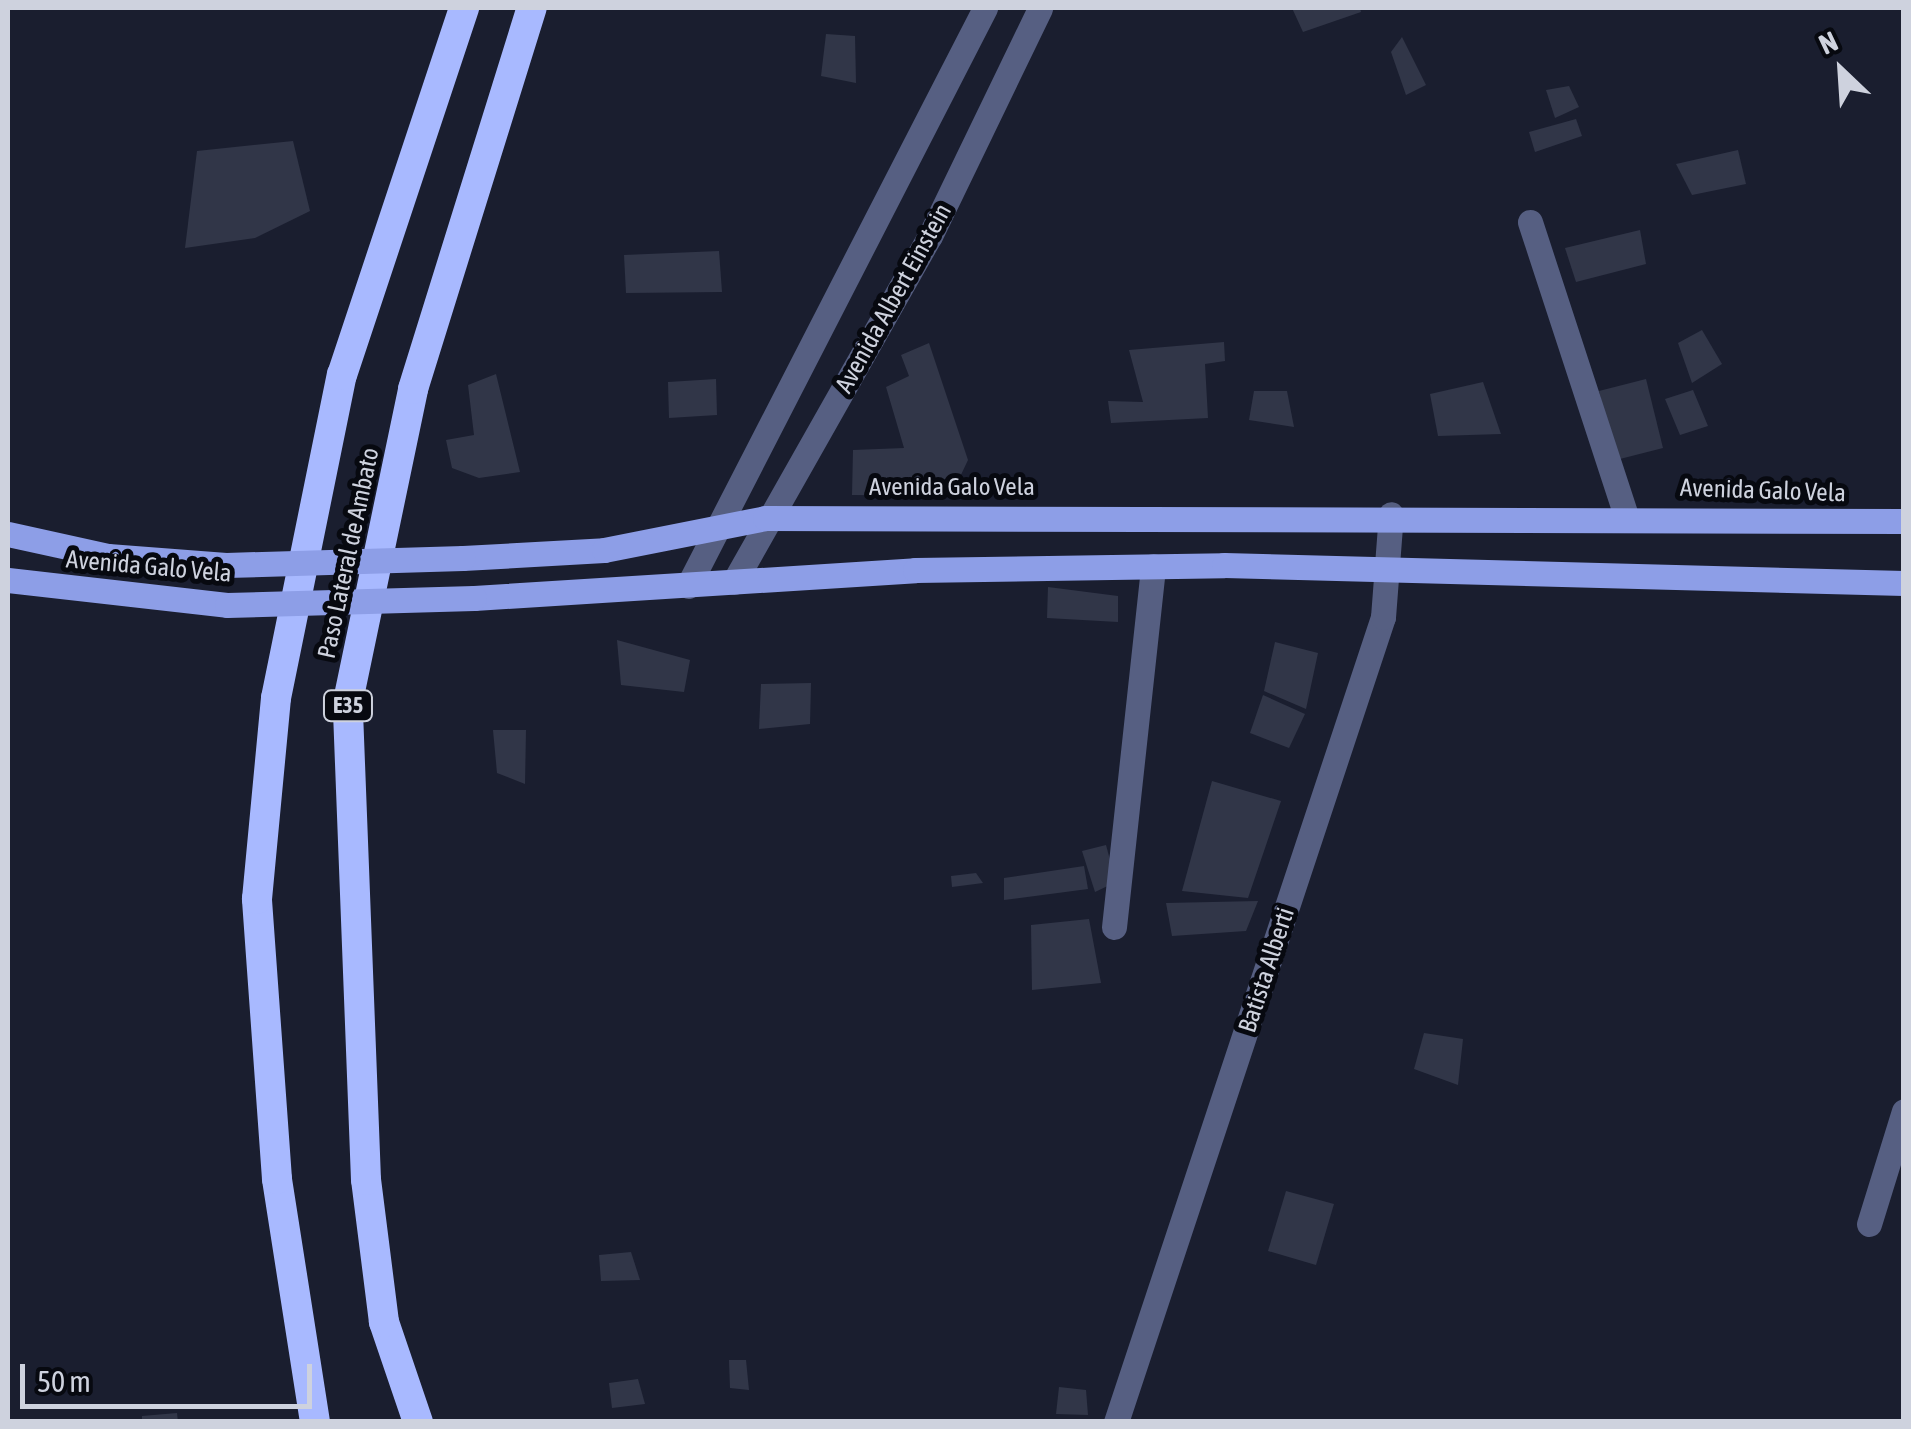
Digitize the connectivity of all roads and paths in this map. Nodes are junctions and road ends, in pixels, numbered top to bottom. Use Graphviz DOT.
graph roads {
  1 [pos="464,8"];
  2 [pos="532,8"];
  3 [pos="985,8"];
  4 [pos="1040,8"];
  5 [pos="1530,222"];
  6 [pos="1391,514"];
  7 [pos="1626,515"];
  8 [pos="764,518"];
  9 [pos="718,520"];
  10 [pos="1904,520"];
  11 [pos="8,534"];
  12 [pos="1153,566"];
  13 [pos="1392,568"];
  14 [pos="8,580"];
  15 [pos="734,582"];
  16 [pos="1904,583"];
  17 [pos="688,586"];
  18 [pos="1114,927"];
  19 [pos="1904,1112"];
  20 [pos="1869,1224"];
  21 [pos="315,1422"];
  22 [pos="418,1422"];
  23 [pos="1116,1422"];
  1 -- 21 [label="highway, Paso Lateral de Ambato"];
  2 -- 22 [label="highway, Paso Lateral de Ambato / E35"];
  3 -- 9 [label="street, Avenida Albert Einstein"];
  4 -- 8 [label="street, Avenida Albert Einstein"];
  5 -- 7 [label="street"];
  6 -- 7 [label="main road, Avenida Galo Vela"];
  6 -- 8 [label="main road, Avenida Galo Vela"];
  6 -- 13 [label="street, Batista Alberti"];
  7 -- 10 [label="main road, Avenida Galo Vela"];
  8 -- 9 [label="main road, Avenida Galo Vela"];
  8 -- 15 [label="street, Avenida Albert Einstein"];
  9 -- 11 [label="main road, Avenida Galo Vela, bridge"];
  9 -- 17 [label="street, Avenida Albert Einstein"];
  12 -- 13 [label="main road, Avenida Galo Vela"];
  12 -- 15 [label="main road, Avenida Galo Vela"];
  12 -- 18 [label="street"];
  13 -- 16 [label="main road, Avenida Galo Vela"];
  13 -- 23 [label="street, Batista Alberti"];
  14 -- 17 [label="main road, Avenida Galo Vela, bridge"];
  15 -- 17 [label="main road, Avenida Galo Vela"];
  19 -- 20 [label="street"];
}
